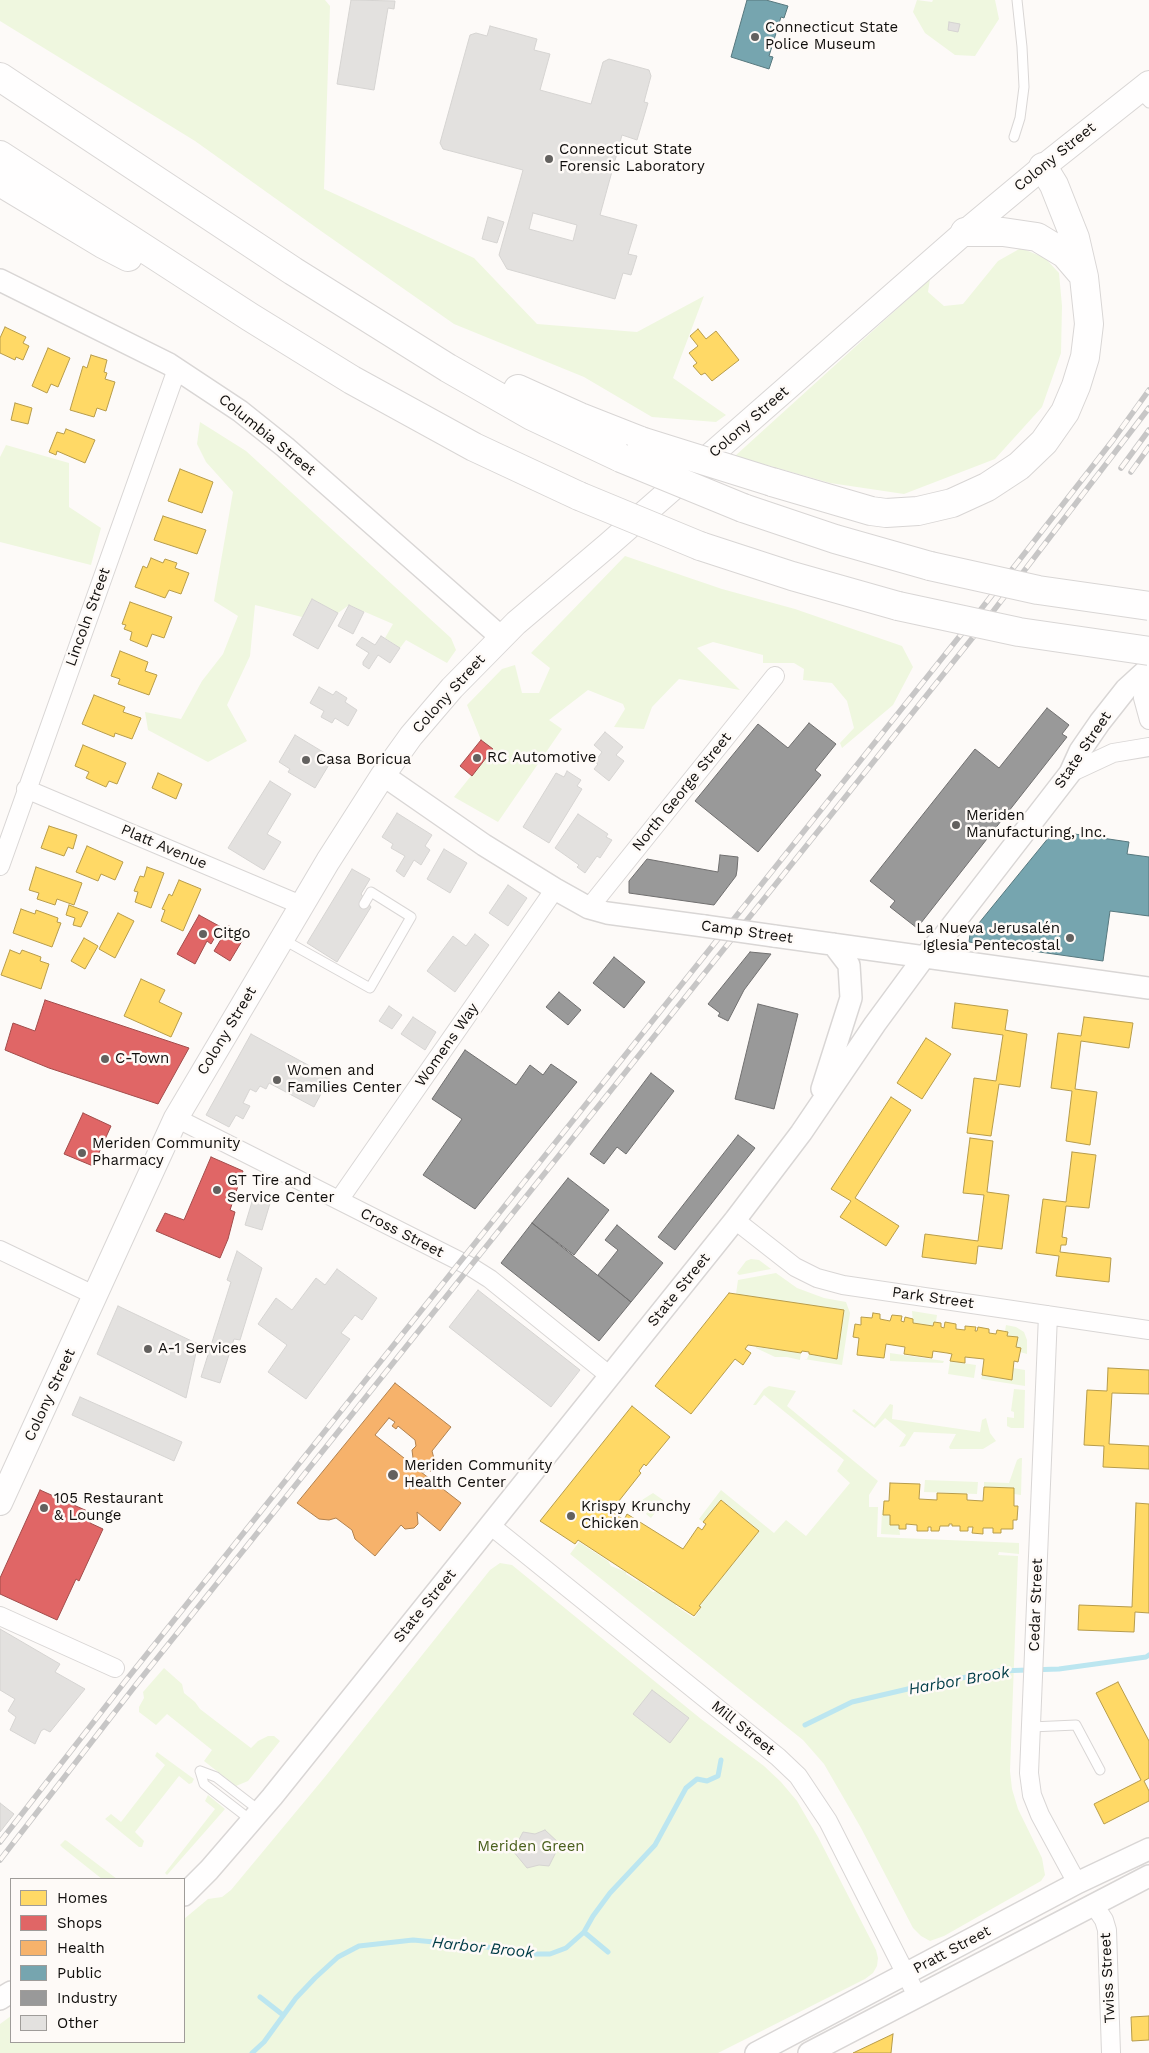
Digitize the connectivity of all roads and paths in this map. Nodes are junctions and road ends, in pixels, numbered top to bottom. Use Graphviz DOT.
graph roads {
  1 [pos="1017,0"];
  2 [pos="0,77"];
  3 [pos="1145,93"];
  4 [pos="1014,137"];
  5 [pos="0,154"];
  6 [pos="1043,167"];
  7 [pos="0,182"];
  8 [pos="965,232"];
  9 [pos="170,265"];
  10 [pos="1084,277"];
  11 [pos="0,280"];
  12 [pos="176,369"];
  13 [pos="631,450"];
  14 [pos="1149,606"];
  15 [pos="501,637"];
  16 [pos="1147,664"];
  17 [pos="775,676"];
  18 [pos="1149,720"];
  19 [pos="1149,747"];
  20 [pos="1070,773"];
  21 [pos="383,775"];
  22 [pos="26,789"];
  23 [pos="0,866"];
  24 [pos="555,890"];
  25 [pos="364,904"];
  26 [pos="301,905"];
  27 [pos="589,908"];
  28 [pos="282,938"];
  29 [pos="833,944"];
  30 [pos="925,956"];
  31 [pos="1149,988"];
  32 [pos="814,1114"];
  33 [pos="176,1118"];
  34 [pos="339,1200"];
  35 [pos="735,1220"];
  36 [pos="0,1250"];
  37 [pos="96,1296"];
  38 [pos="1048,1315"];
  39 [pos="1149,1330"];
  40 [pos="610,1376"];
  41 [pos="0,1504"];
  42 [pos="490,1525"];
  43 [pos="0,1616"];
  44 [pos="115,1668"];
  45 [pos="1031,1727"];
  46 [pos="1100,1770"];
  47 [pos="256,1816"];
  48 [pos="1149,1848"];
  49 [pos="1149,1876"];
  50 [pos="1077,1883"];
  51 [pos="185,1894"];
  52 [pos="1094,1906"];
  53 [pos="906,1974"];
  54 [pos="918,1996"];
  55 [pos="756,2053"];
  56 [pos="809,2053"];
  57 [pos="1111,2053"];
  1 -- 4 [label="lane"];
  2 -- 13 [label="highway"];
  3 -- 6 [label="main road, Colony Street"];
  5 -- 9 [label="highway"];
  6 -- 8 [label="main road, Colony Street"];
  6 -- 10 [label="highway"];
  7 -- 9 [label="highway"];
  8 -- 10 [label="highway"];
  8 -- 15 [label="main road, Colony Street"];
  9 -- 16 [label="highway, bridge"];
  10 -- 13 [label="highway, bridge"];
  11 -- 12 [label="street, Columbia Street"];
  12 -- 15 [label="street, Columbia Street"];
  12 -- 22 [label="street, Lincoln Street"];
  13 -- 14 [label="highway, bridge"];
  15 -- 21 [label="main road, Colony Street"];
  16 -- 18 [label="street"];
  16 -- 20 [label="street, State Street"];
  17 -- 27 [label="street, North George Street"];
  19 -- 20 [label="street"];
  20 -- 30 [label="street, State Street"];
  21 -- 24 [label="street, Camp Street"];
  21 -- 26 [label="main road, Colony Street"];
  22 -- 23 [label="street, Lincoln Street"];
  22 -- 26 [label="street, Platt Avenue"];
  24 -- 27 [label="street, Camp Street"];
  24 -- 34 [label="street, Womens Way"];
  25 -- 28 [label="lane"];
  26 -- 28 [label="main road, Colony Street"];
  27 -- 29 [label="street, Camp Street, bridge"];
  28 -- 33 [label="main road, Colony Street"];
  29 -- 30 [label="street, Camp Street"];
  29 -- 32 [label="street"];
  30 -- 31 [label="street, Camp Street"];
  30 -- 32 [label="street, State Street"];
  32 -- 35 [label="street, State Street"];
  33 -- 34 [label="street, Cross Street"];
  33 -- 37 [label="main road, Colony Street"];
  34 -- 40 [label="street, Cross Street"];
  35 -- 38 [label="street, Park Street"];
  35 -- 40 [label="street, State Street"];
  36 -- 37 [label="street"];
  37 -- 41 [label="main road, Colony Street"];
  38 -- 39 [label="street, Park Street"];
  38 -- 45 [label="street, Cedar Street"];
  40 -- 42 [label="street, State Street"];
  42 -- 47 [label="street, State Street"];
  42 -- 53 [label="street, Mill Street"];
  43 -- 44 [label="street"];
  45 -- 46 [label="lane"];
  45 -- 50 [label="street, Cedar Street"];
  47 -- 47 [label="lane"];
  47 -- 51 [label="street, State Street"];
  48 -- 50 [label="street, Pratt Street"];
  49 -- 52 [label="street, Pratt Street"];
  50 -- 52 [label="street"];
  50 -- 53 [label="street, Pratt Street"];
  52 -- 54 [label="street, Pratt Street"];
  52 -- 57 [label="street, Twiss Street"];
  53 -- 54 [label="street, Mill Street"];
  53 -- 55 [label="street, Pratt Street"];
  54 -- 56 [label="street, Pratt Street"];
}
